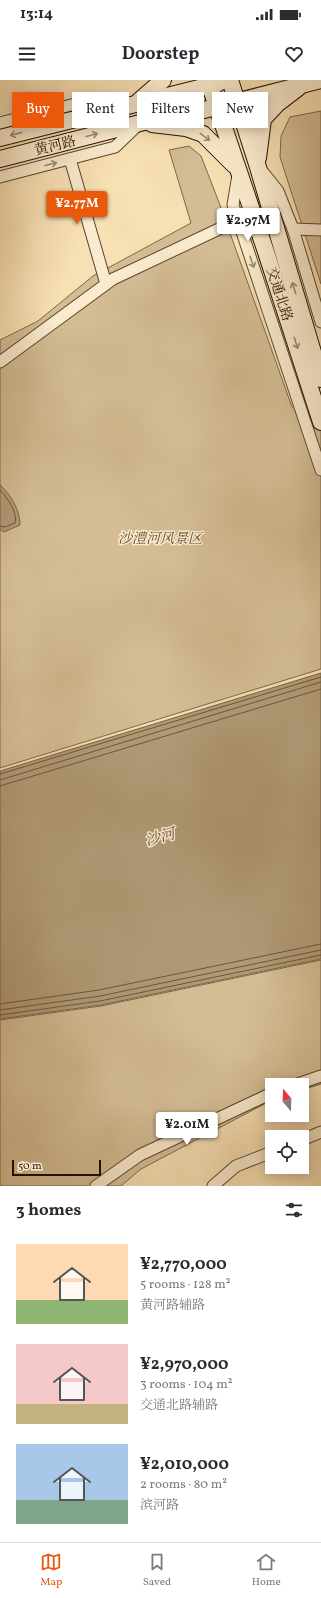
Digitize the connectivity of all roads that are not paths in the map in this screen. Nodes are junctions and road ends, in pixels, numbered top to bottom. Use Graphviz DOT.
graph roads {
  1 [pos="163,80"];
  2 [pos="230,80"];
  3 [pos="315,82"];
  4 [pos="209,83"];
  5 [pos="233,92"];
  6 [pos="212,93"];
  7 [pos="268,93"];
  8 [pos="136,104"];
  9 [pos="0,123"];
  10 [pos="137,124"];
  11 [pos="137,126"];
  12 [pos="186,128"];
  13 [pos="224,128"];
  14 [pos="245,128"];
  15 [pos="0,138"];
  16 [pos="0,159"];
  17 [pos="70,159"];
  18 [pos="257,164"];
  19 [pos="239,170"];
  20 [pos="0,177"];
  21 [pos="238,220"];
  22 [pos="293,229"];
  23 [pos="321,230"];
  24 [pos="106,284"];
  25 [pos="321,322"];
  26 [pos="0,362"];
  27 [pos="321,379"];
  28 [pos="305,396"];
  29 [pos="321,422"];
  30 [pos="321,470"];
  31 [pos="321,1076"];
  32 [pos="309,1080"];
  33 [pos="265,1096"];
  34 [pos="321,1132"];
  35 [pos="309,1137"];
  36 [pos="265,1155"];
  37 [pos="96,1186"];
  38 [pos="213,1186"];
  1 -- 8 [label="main road"];
  2 -- 4 [label="main road, 黄河路"];
  2 -- 5 [label="main road, 交通北路"];
  3 -- 7 [label="main road, 黄河路"];
  3 -- 18 [label="main road"];
  4 -- 6 [label="main road, 交通北路"];
  4 -- 8 [label="main road, 黄河路"];
  8 -- 9 [label="street"];
  8 -- 15 [label="main road, 黄河路, one-way"];
  16 -- 10 [label="main road, 黄河路, one-way"];
  11 -- 17 [label="street"];
  12 -- 19 [label="main road, one-way"];
  13 -- 19 [label="main road, 交通北路"];
  14 -- 18 [label="main road, 交通北路"];
  20 -- 17 [label="street, one-way"];
  17 -- 24 [label="street"];
  18 -- 22 [label="street"];
  27 -- 18 [label="main road, 交通北路, one-way"];
  19 -- 21 [label="street"];
  19 -- 28 [label="main road, 交通北路, one-way"];
  21 -- 24 [label="street"];
  21 -- 28 [label="street, one-way"];
  22 -- 23 [label="street"];
  22 -- 25 [label="street"];
  24 -- 26 [label="street"];
  28 -- 29 [label="main road, 交通北路"];
  28 -- 30 [label="street"];
  31 -- 32 [label="street"];
  33 -- 37 [label="street"];
  34 -- 35 [label="street"];
  36 -- 38 [label="street"];
}
